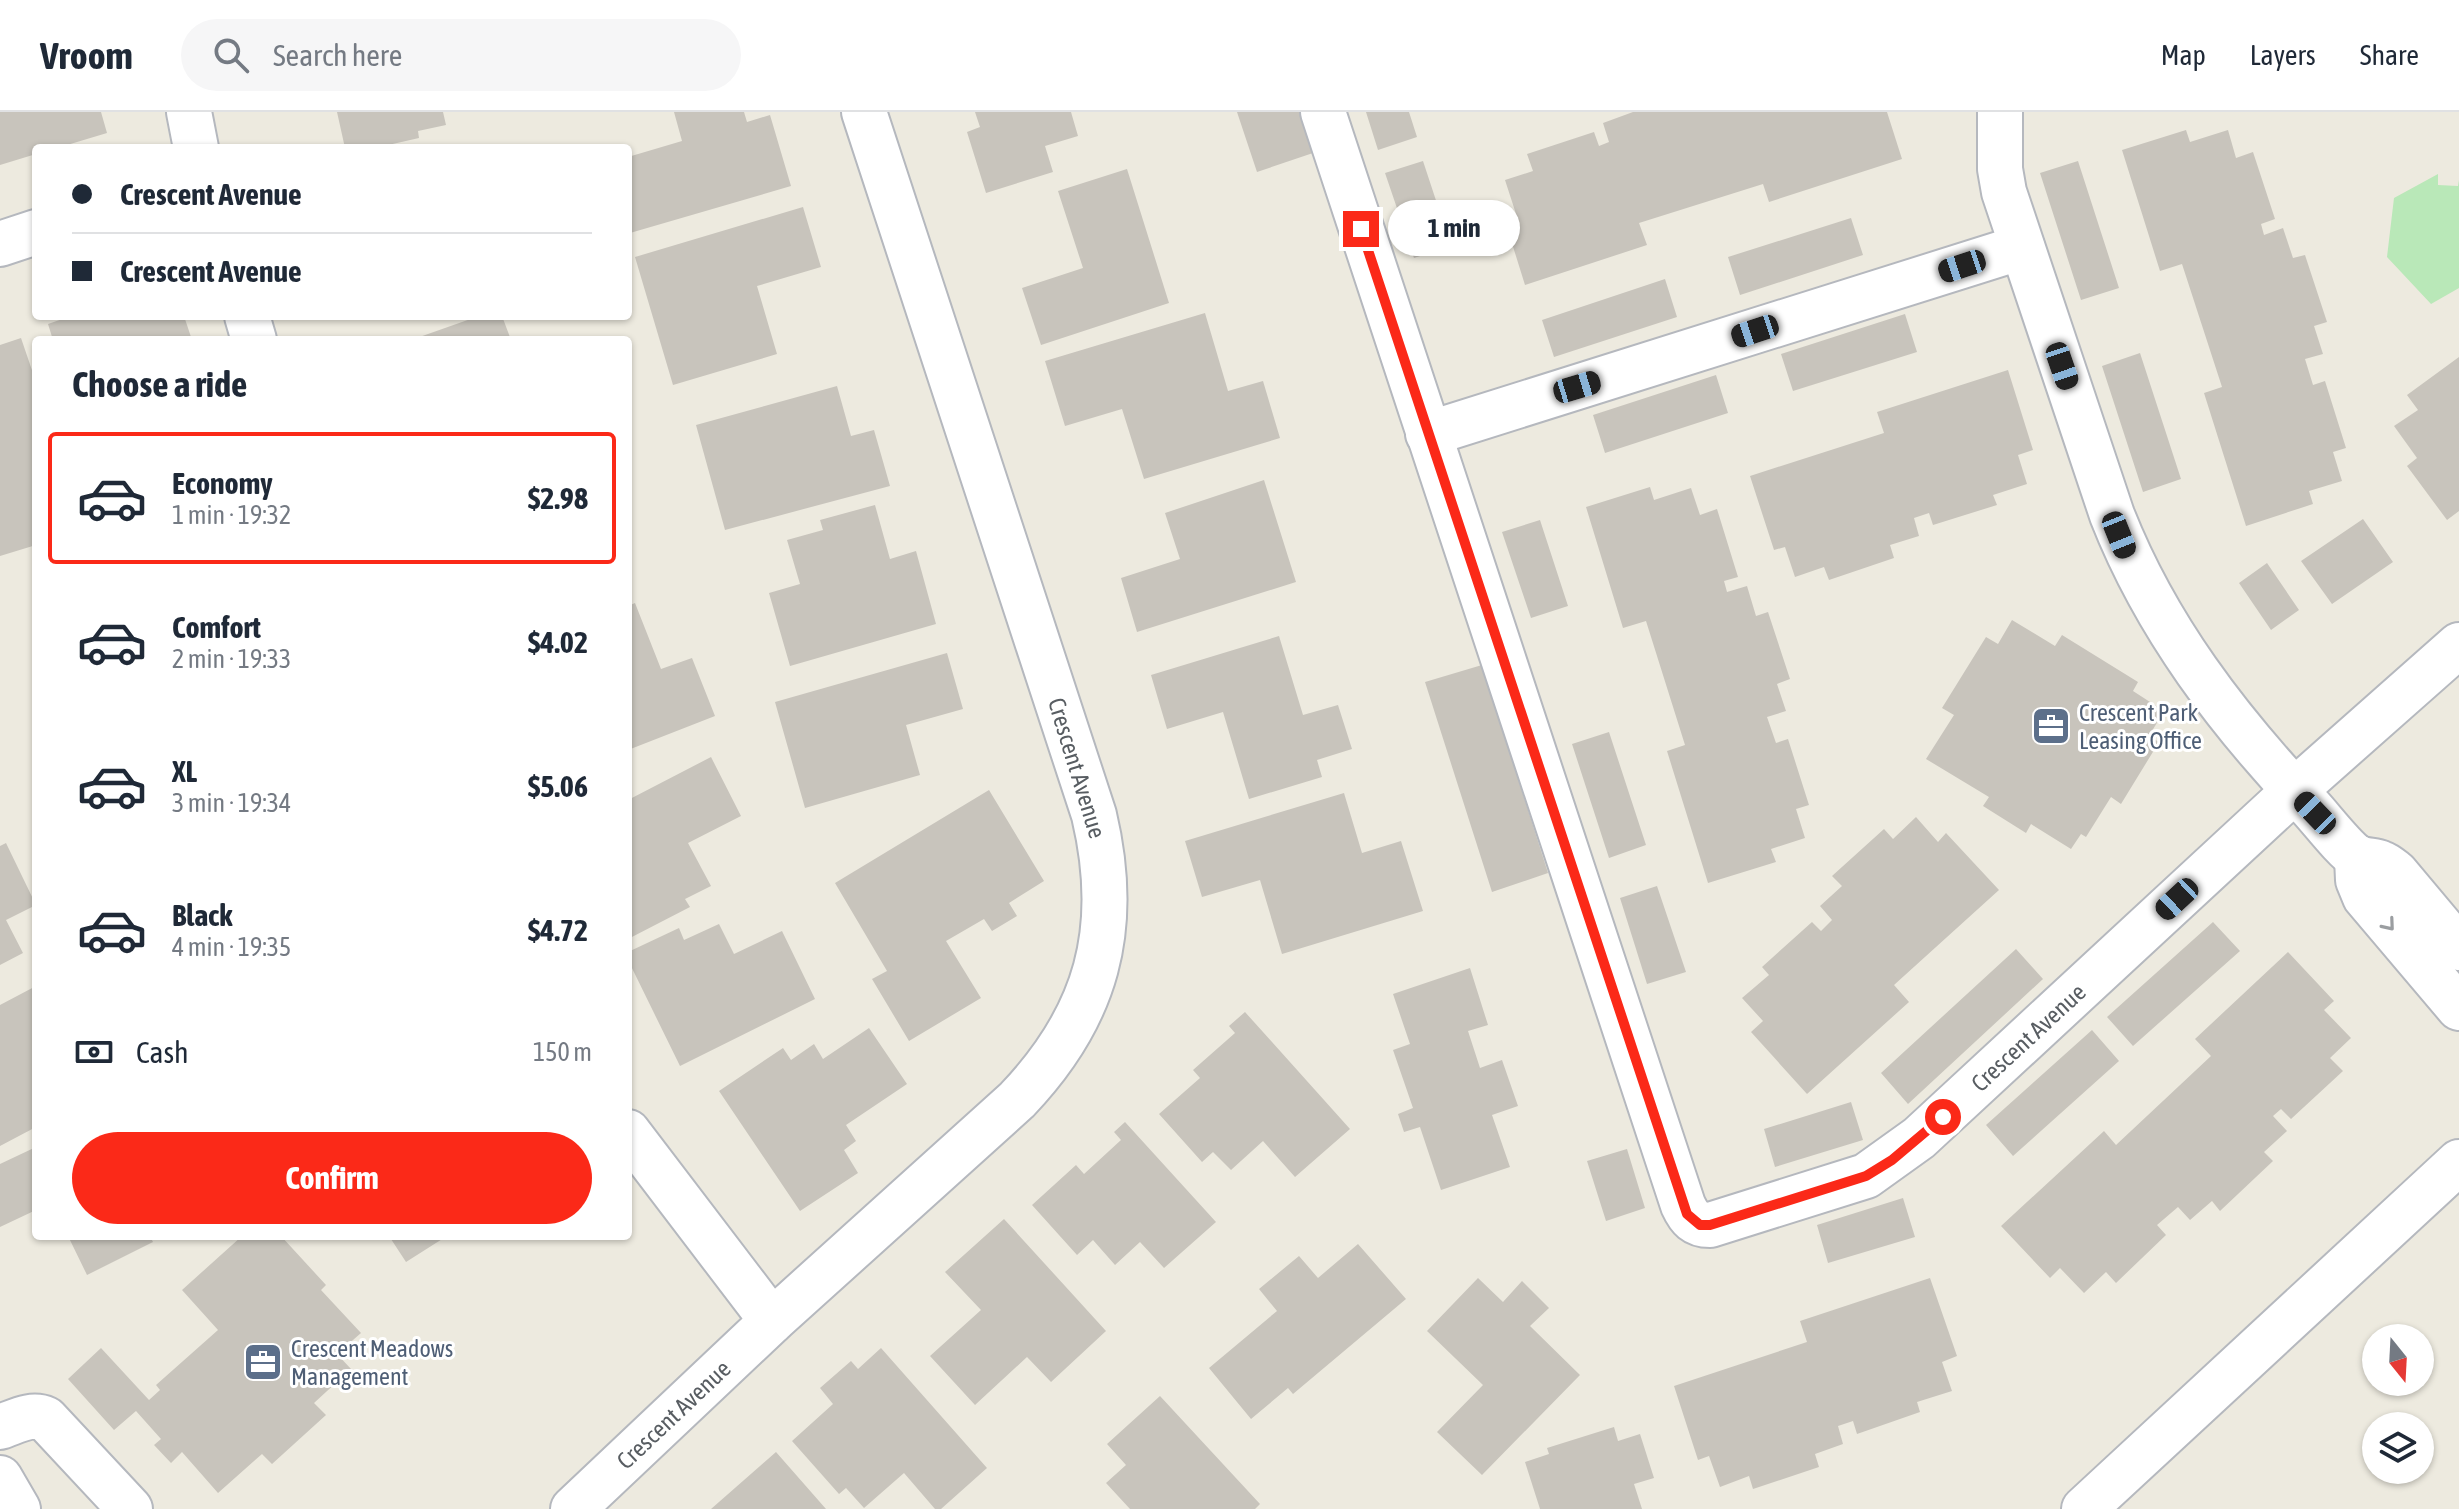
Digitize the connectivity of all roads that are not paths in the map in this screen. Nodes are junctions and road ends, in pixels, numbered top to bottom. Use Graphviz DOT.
graph roads {
  1 [pos="189,112"];
  2 [pos="864,112"];
  3 [pos="1323,112"];
  4 [pos="2000,112"];
  5 [pos="195,144"];
  6 [pos="32,233"];
  7 [pos="0,244"];
  8 [pos="2022,247"];
  9 [pos="1428,434"];
  10 [pos="2459,645"];
  11 [pos="2294,791"];
  12 [pos="2357,857"];
  13 [pos="2459,948"];
  14 [pos="2459,1008"];
  15 [pos="632,1137"];
  16 [pos="2459,1162"];
  17 [pos="772,1321"];
  18 [pos="0,1427"];
  19 [pos="0,1478"];
  20 [pos="18,1509"];
  21 [pos="130,1509"];
  22 [pos="573,1509"];
  23 [pos="2084,1509"];
  1 -- 5 [label="street"];
  2 -- 17 [label="street, Crescent Avenue"];
  3 -- 9 [label="street, Crescent Avenue"];
  4 -- 8 [label="street"];
  6 -- 7 [label="street"];
  8 -- 9 [label="street"];
  8 -- 11 [label="street"];
  9 -- 11 [label="street, Crescent Avenue"];
  10 -- 11 [label="street, Crescent Avenue"];
  11 -- 12 [label="street"];
  12 -- 13 [label="street"];
  12 -- 14 [label="street, one-way"];
  15 -- 17 [label="street"];
  16 -- 23 [label="street"];
  17 -- 22 [label="street, Crescent Avenue"];
  18 -- 21 [label="street"];
  19 -- 20 [label="street"];
}
